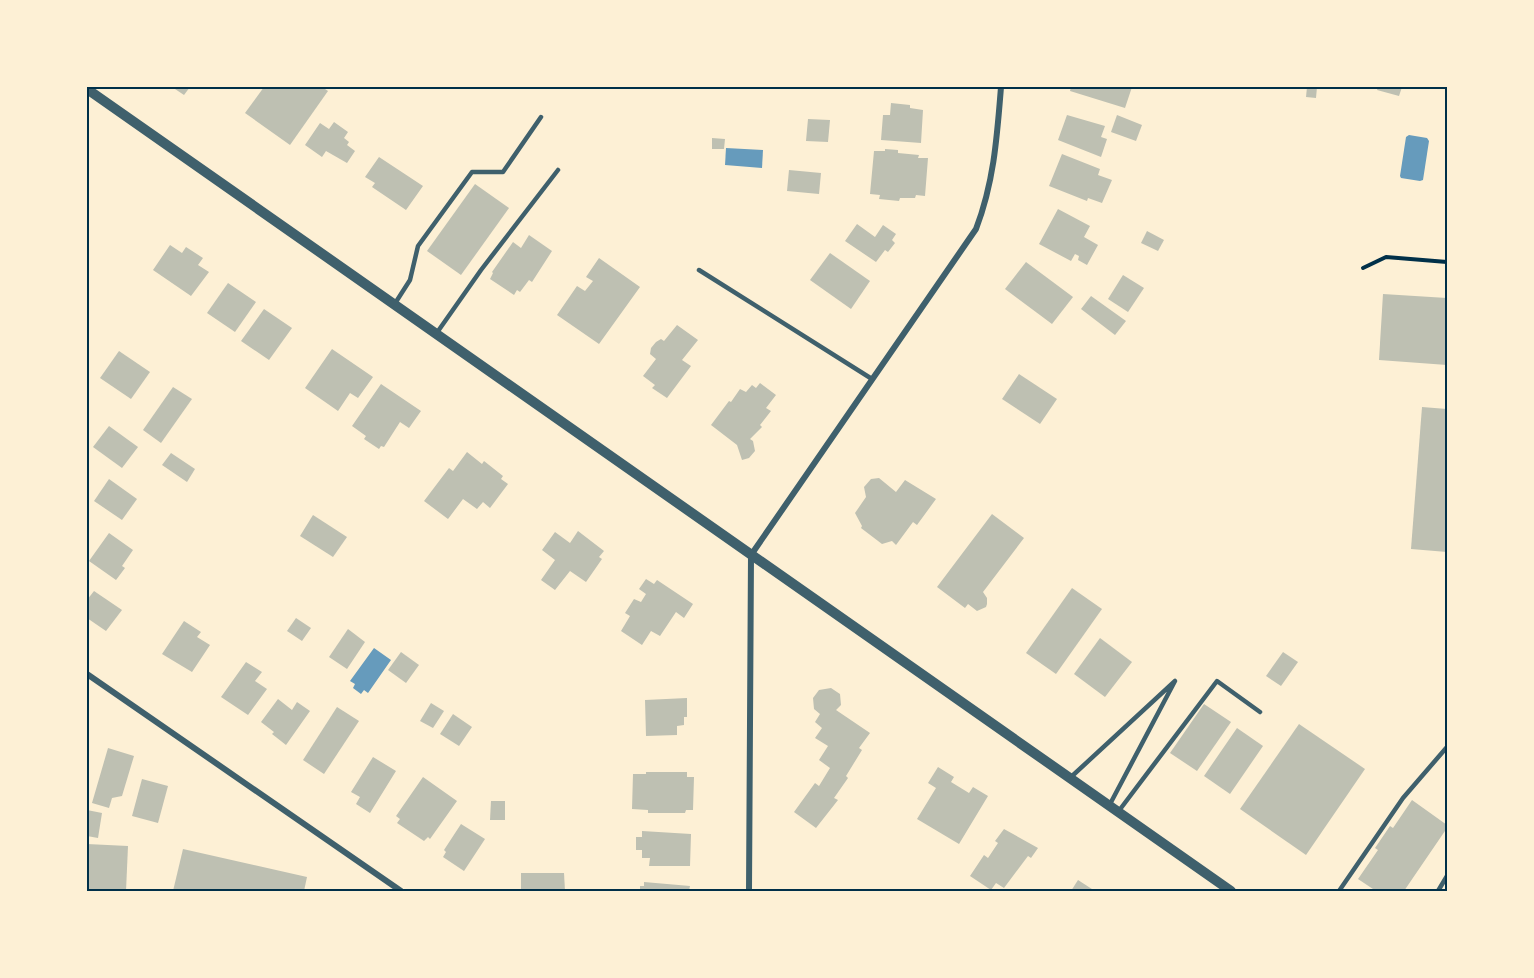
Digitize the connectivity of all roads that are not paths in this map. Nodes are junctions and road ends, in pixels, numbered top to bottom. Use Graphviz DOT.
graph roads {
  1 [pos="1001,87"];
  2 [pos="87,89"];
  3 [pos="541,117"];
  4 [pos="558,171"];
  5 [pos="699,270"];
  6 [pos="394,305"];
  7 [pos="436,334"];
  8 [pos="872,379"];
  9 [pos="751,555"];
  10 [pos="87,674"];
  11 [pos="1260,712"];
  12 [pos="1447,747"];
  13 [pos="1069,778"];
  14 [pos="1114,809"];
  15 [pos="1447,876"];
  16 [pos="401,891"];
  17 [pos="749,891"];
  18 [pos="1231,891"];
  19 [pos="1339,891"];
  20 [pos="1438,891"];
  1 -- 8 [label="street"];
  2 -- 6 [label="street"];
  3 -- 6 [label="lane"];
  4 -- 7 [label="lane"];
  5 -- 8 [label="lane"];
  6 -- 7 [label="street"];
  7 -- 9 [label="street"];
  8 -- 9 [label="street"];
  9 -- 13 [label="street"];
  9 -- 17 [label="street"];
  10 -- 16 [label="street"];
  11 -- 14 [label="lane"];
  12 -- 19 [label="lane"];
  13 -- 14 [label="street"];
  13 -- 14 [label="lane"];
  14 -- 18 [label="street"];
  15 -- 20 [label="lane"];
}
